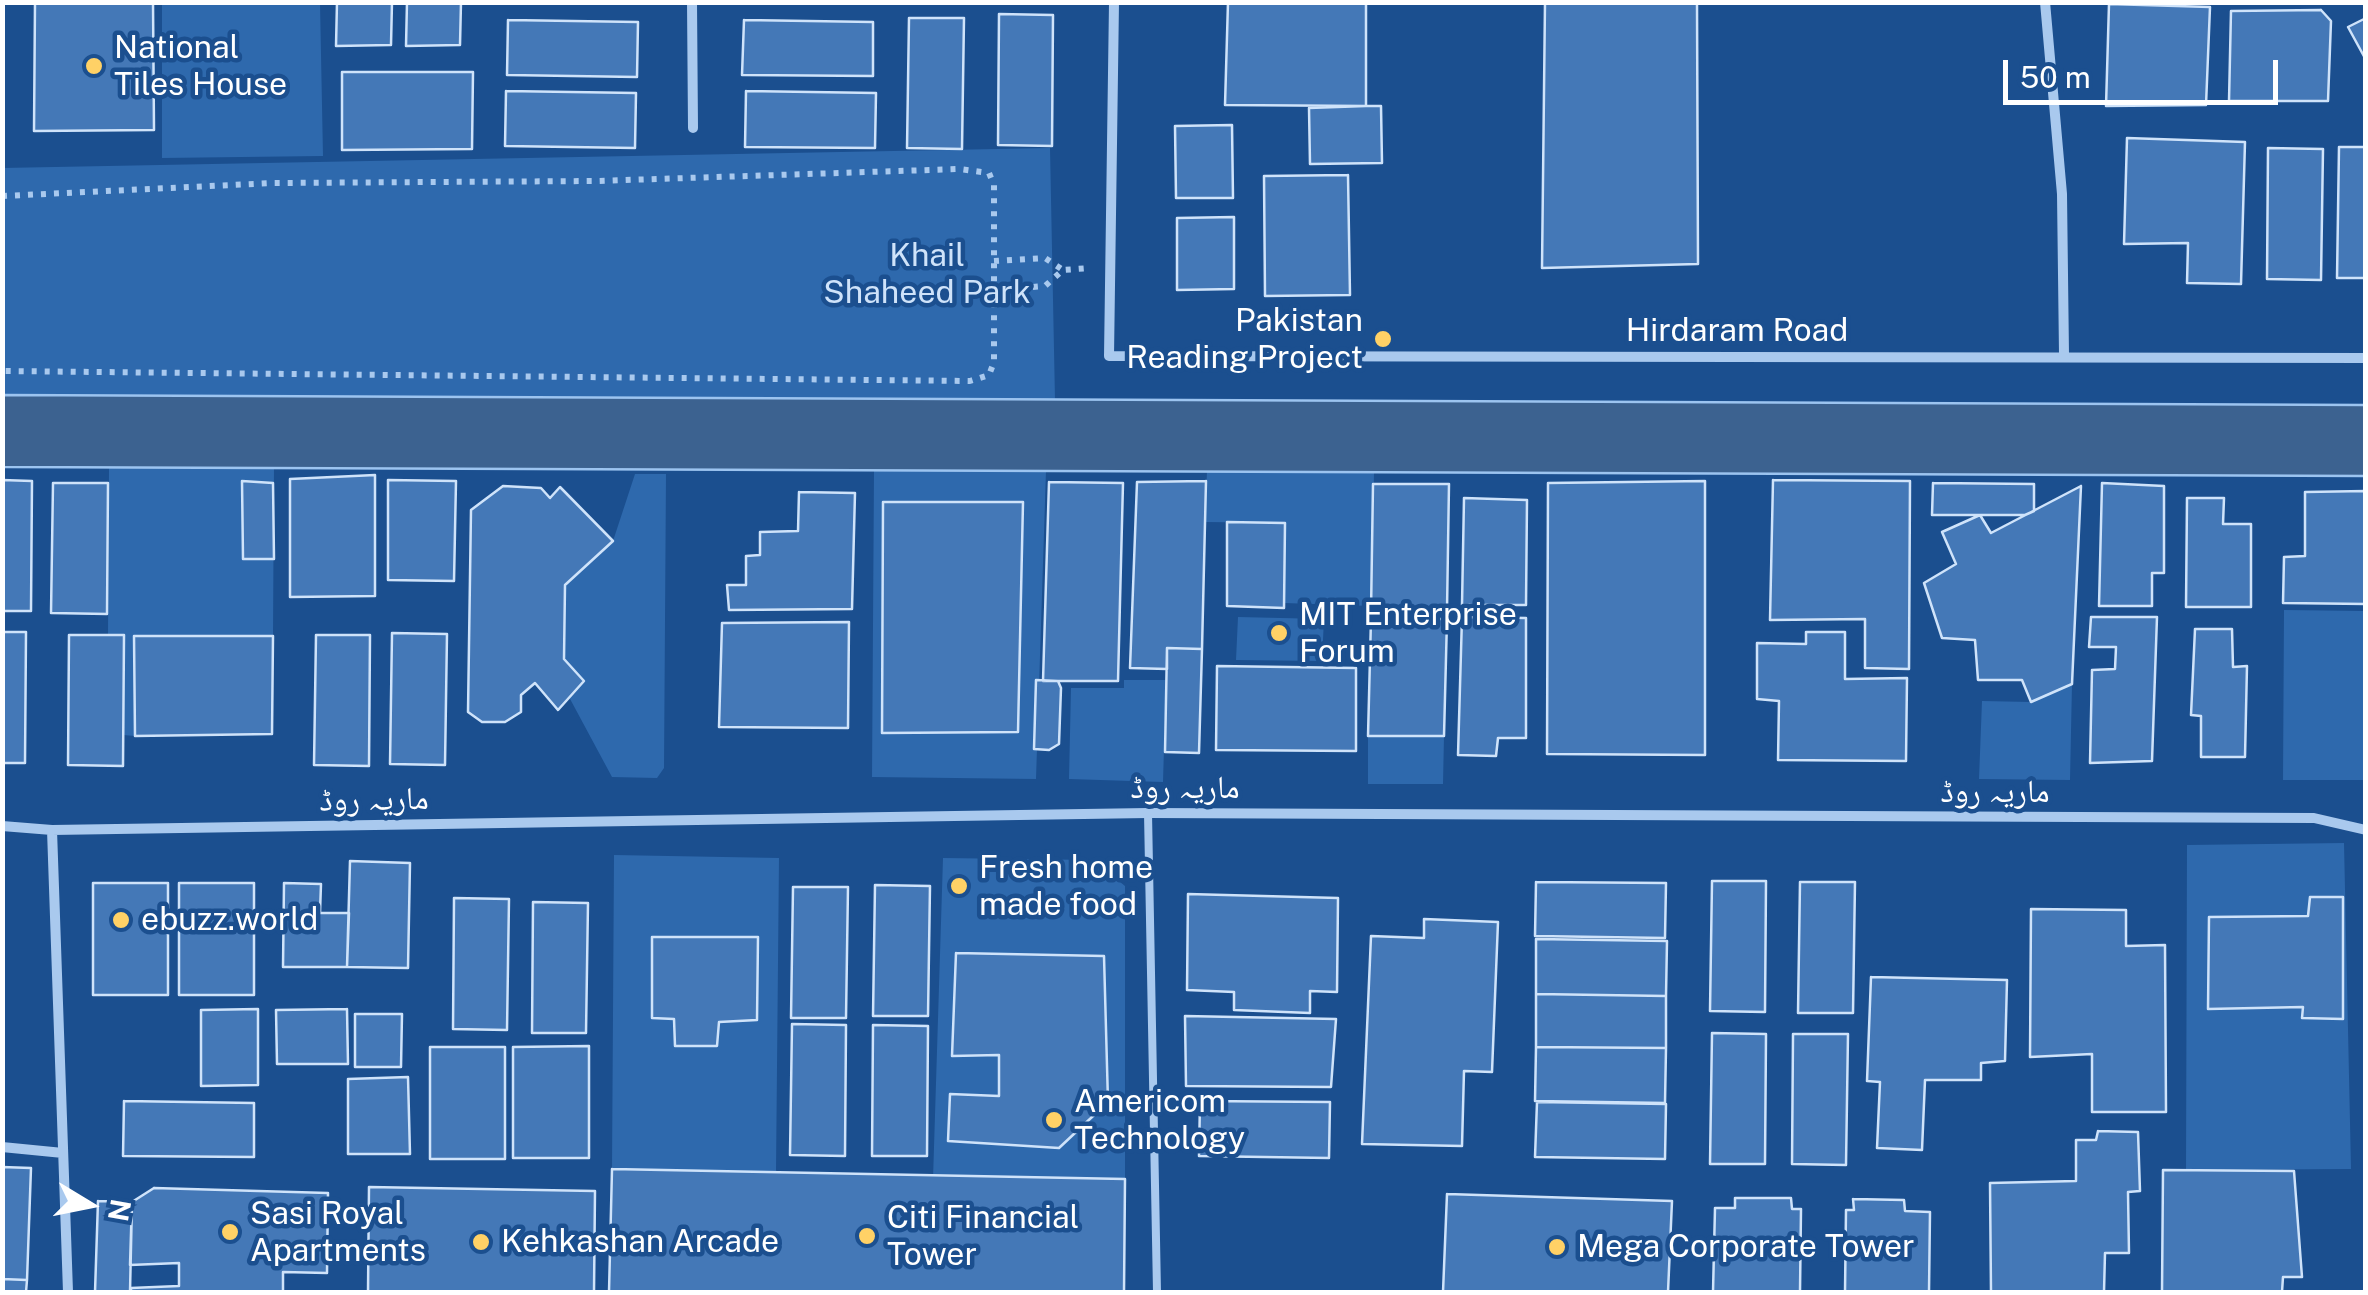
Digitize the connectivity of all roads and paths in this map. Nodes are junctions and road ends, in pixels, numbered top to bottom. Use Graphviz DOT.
graph roads {
  1 [pos="692,2"];
  2 [pos="1114,2"];
  3 [pos="2045,2"];
  4 [pos="693,128"];
  5 [pos="2,196"];
  6 [pos="994,261"];
  7 [pos="994,290"];
  8 [pos="2064,356"];
  9 [pos="2366,358"];
  10 [pos="2,371"];
  11 [pos="1148,812"];
  12 [pos="2,826"];
  13 [pos="52,830"];
  14 [pos="2366,830"];
  15 [pos="2,1147"];
  16 [pos="63,1153"];
  17 [pos="68,1292"];
  18 [pos="1158,1292"];
  1 -- 4 [label="street"];
  2 -- 8 [label="street, Hirdaram Road"];
  3 -- 8 [label="street"];
  5 -- 6 [label="path"];
  6 -- 7 [label="path"];
  6 -- 7 [label="path"];
  7 -- 10 [label="path"];
  8 -- 9 [label="street, Hirdaram Road"];
  11 -- 13 [label="street, ماریہ روڈ"];
  11 -- 14 [label="street, ماریہ روڈ"];
  11 -- 18 [label="lane"];
  12 -- 13 [label="street, ماریہ روڈ"];
  13 -- 16 [label="street"];
  15 -- 16 [label="street"];
  16 -- 17 [label="street"];
}
